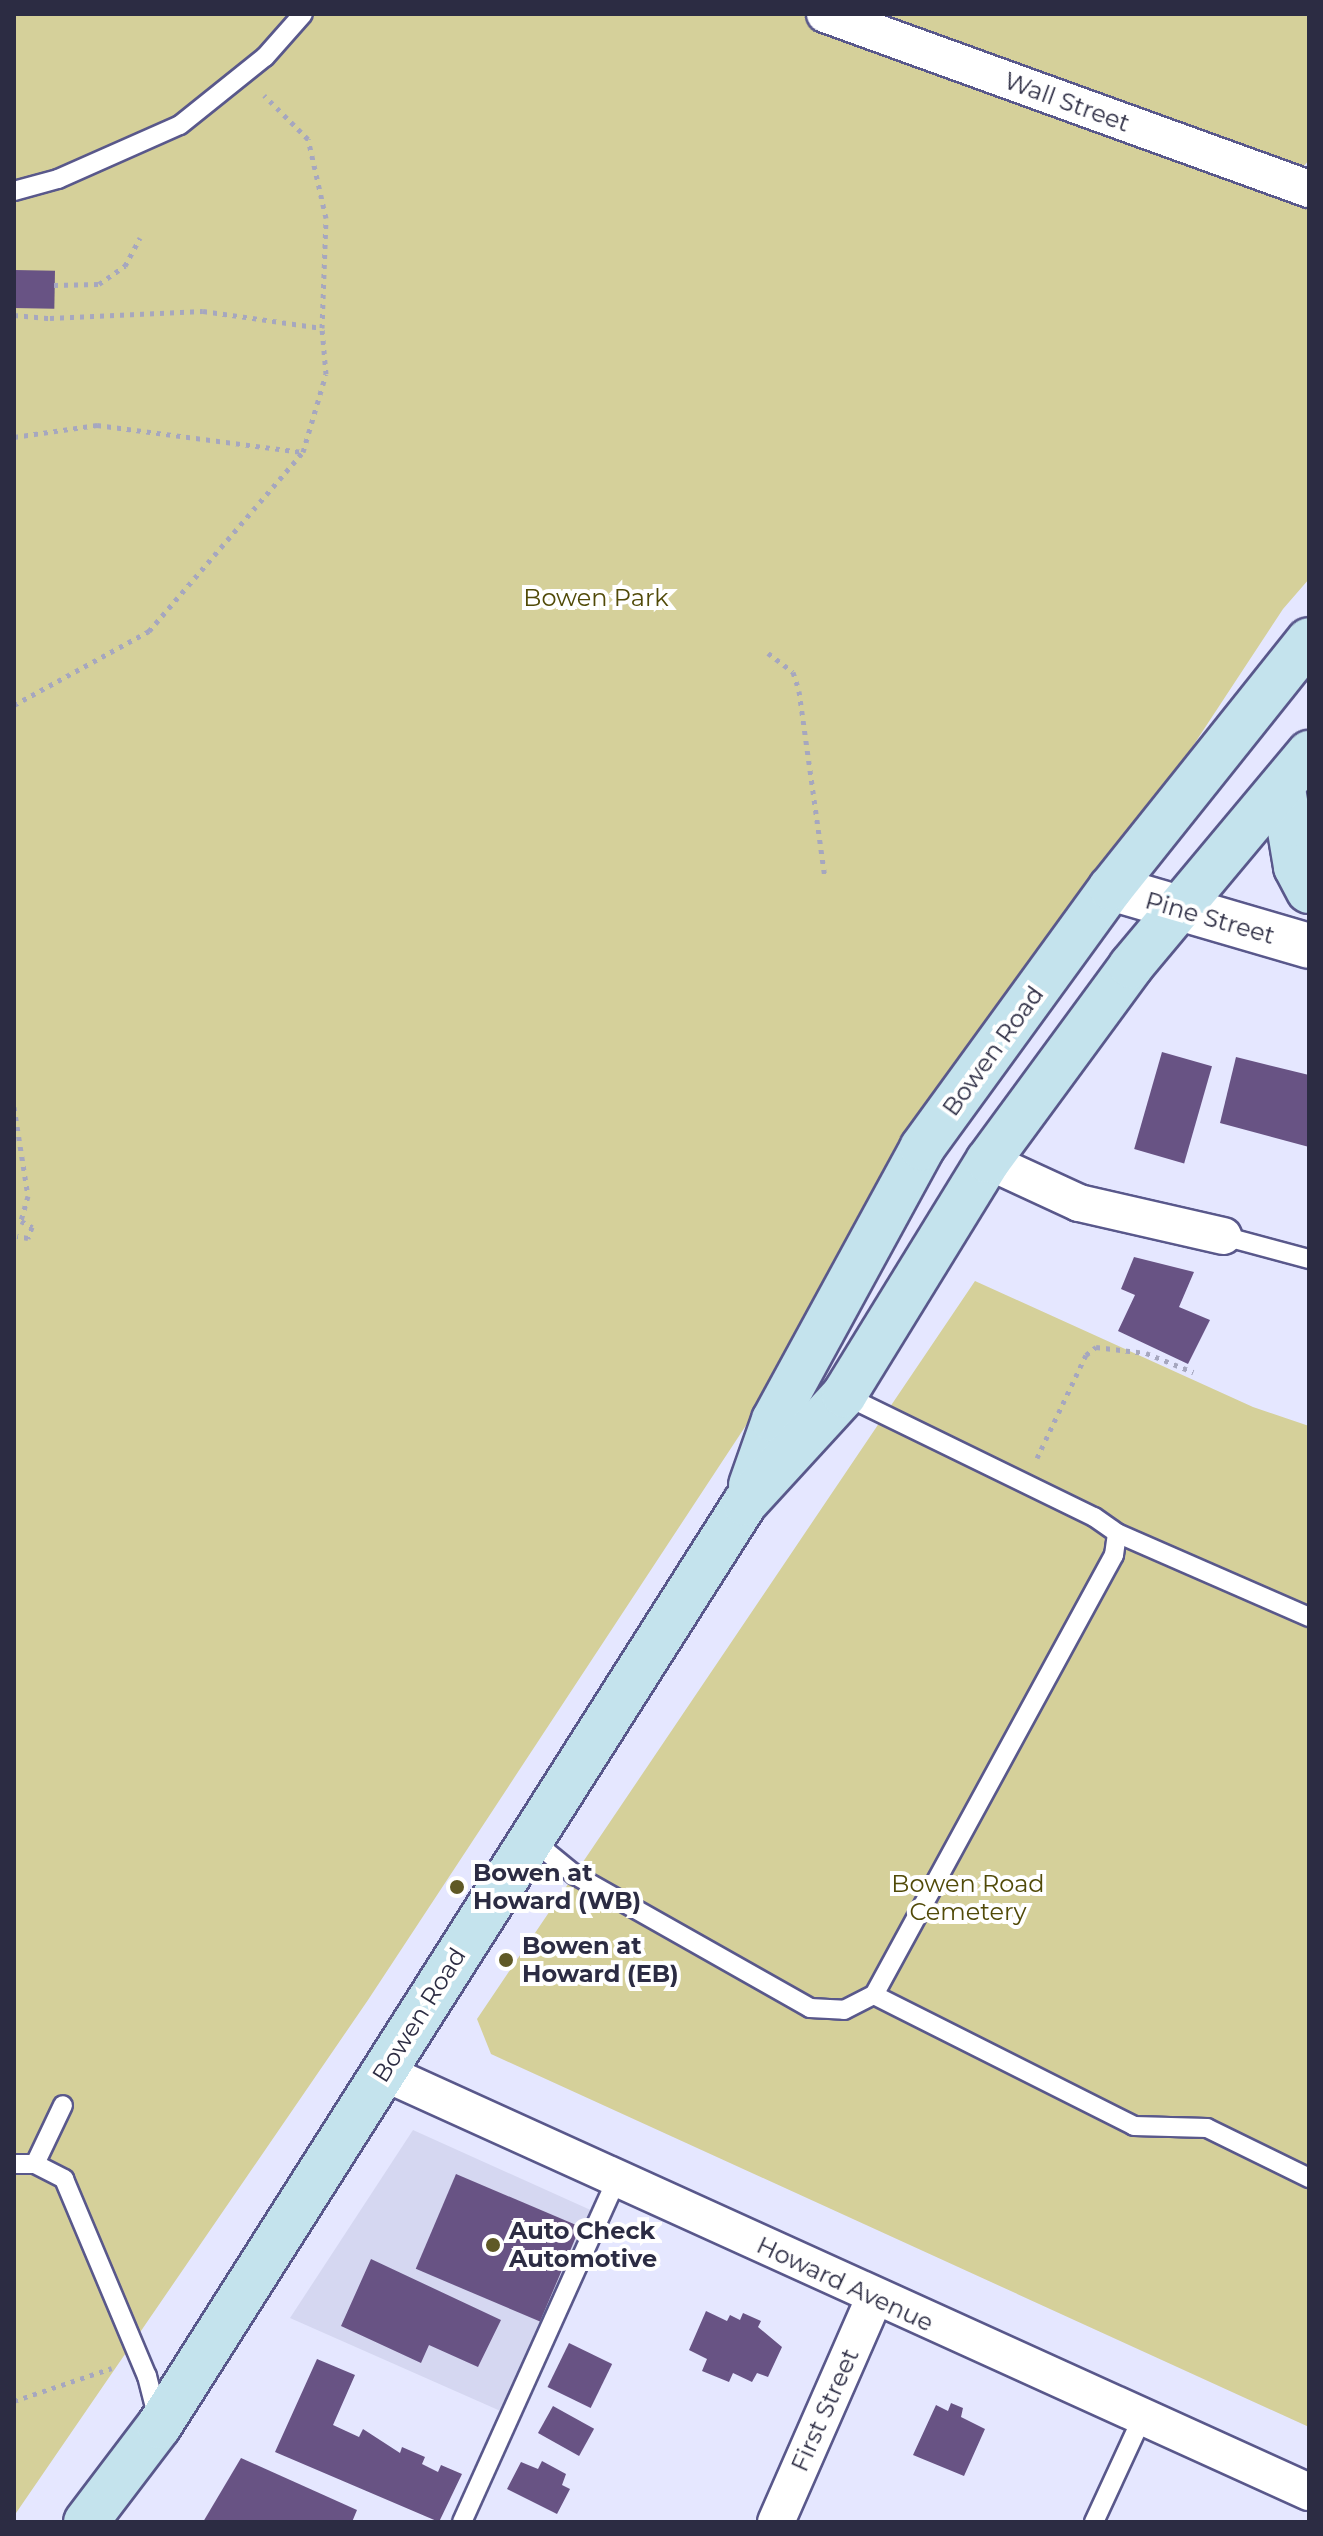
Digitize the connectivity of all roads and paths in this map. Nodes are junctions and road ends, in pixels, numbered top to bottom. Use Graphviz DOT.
graph roads {
  1 [pos="303,14"];
  2 [pos="825,14"];
  3 [pos="244,75"];
  4 [pos="1309,189"];
  5 [pos="14,191"];
  6 [pos="140,238"];
  7 [pos="54,285"];
  8 [pos="14,315"];
  9 [pos="322,328"];
  10 [pos="14,437"];
  11 [pos="303,452"];
  12 [pos="1309,640"];
  13 [pos="768,653"];
  14 [pos="14,705"];
  15 [pos="1309,753"];
  16 [pos="1283,789"];
  17 [pos="825,878"];
  18 [pos="1111,888"];
  19 [pos="1309,891"];
  20 [pos="1177,912"];
  21 [pos="1309,946"];
  22 [pos="14,1107"];
  23 [pos="988,1161"];
  24 [pos="17,1236"];
  25 [pos="1223,1236"];
  26 [pos="1309,1259"];
  27 [pos="1193,1372"];
  28 [pos="844,1395"];
  29 [pos="1025,1484"];
  30 [pos="745,1503"];
  31 [pos="1117,1533"];
  32 [pos="1309,1617"];
  33 [pos="531,1839"];
  34 [pos="874,1995"];
  35 [pos="383,2072"];
  36 [pos="63,2105"];
  37 [pos="14,2164"];
  38 [pos="35,2164"];
  39 [pos="617,2178"];
  40 [pos="1309,2178"];
  41 [pos="874,2299"];
  42 [pos="140,2359"];
  43 [pos="14,2401"];
  44 [pos="1142,2418"];
  45 [pos="159,2426"];
  46 [pos="1309,2492"];
  47 [pos="86,2522"];
  48 [pos="462,2522"];
  49 [pos="776,2522"];
  50 [pos="1094,2522"];
  1 -- 3 [label="lane"];
  2 -- 4 [label="street, Wall Street"];
  3 -- 5 [label="lane"];
  3 -- 9 [label="path"];
  6 -- 7 [label="path"];
  8 -- 9 [label="path"];
  9 -- 11 [label="path"];
  10 -- 11 [label="path"];
  11 -- 14 [label="path"];
  12 -- 18 [label="main road, Bowen Road"];
  13 -- 17 [label="path"];
  15 -- 16 [label="main road, Bowen Road"];
  16 -- 19 [label="main road"];
  16 -- 20 [label="main road, Bowen Road"];
  18 -- 20 [label="street, Pine Street"];
  18 -- 30 [label="main road, Bowen Road"];
  20 -- 21 [label="street, Pine Street"];
  20 -- 23 [label="main road, Bowen Road"];
  22 -- 24 [label="path"];
  23 -- 25 [label="street"];
  23 -- 28 [label="main road, Bowen Road"];
  25 -- 26 [label="lane"];
  27 -- 29 [label="path"];
  28 -- 29 [label="lane"];
  28 -- 30 [label="main road, Bowen Road"];
  29 -- 31 [label="lane"];
  30 -- 33 [label="main road, Bowen Road"];
  31 -- 32 [label="lane"];
  31 -- 34 [label="lane"];
  33 -- 34 [label="lane"];
  33 -- 35 [label="main road, Bowen Road"];
  34 -- 40 [label="lane"];
  35 -- 39 [label="street, Howard Avenue"];
  35 -- 45 [label="main road, Bowen Road"];
  36 -- 38 [label="lane"];
  37 -- 38 [label="lane"];
  38 -- 42 [label="lane"];
  39 -- 41 [label="street, Howard Avenue"];
  39 -- 48 [label="lane"];
  41 -- 44 [label="street, Howard Avenue"];
  41 -- 49 [label="street, First Street"];
  42 -- 43 [label="path"];
  42 -- 45 [label="lane"];
  44 -- 46 [label="street, Howard Avenue"];
  44 -- 50 [label="lane"];
  45 -- 47 [label="main road, Bowen Road"];
}
